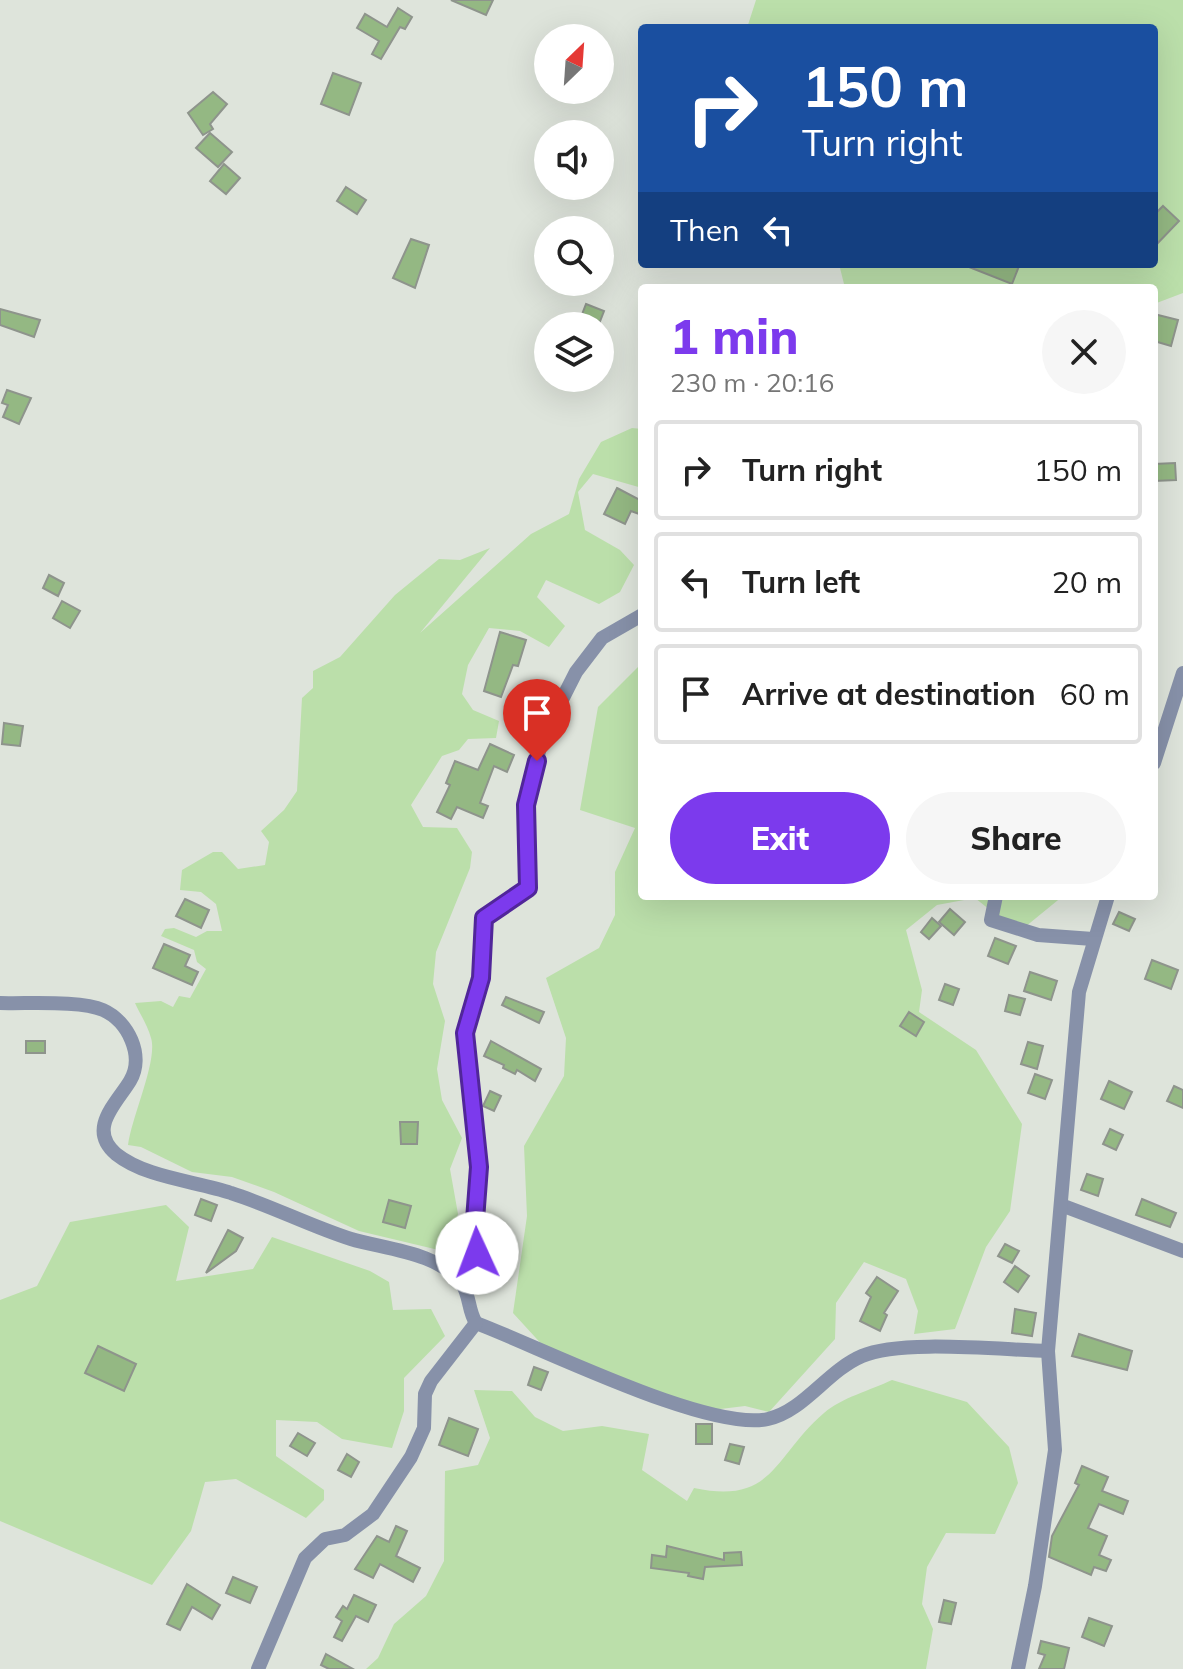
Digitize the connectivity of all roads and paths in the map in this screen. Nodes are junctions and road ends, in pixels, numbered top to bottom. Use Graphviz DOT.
graph roads {
  1 [pos="638,617"];
  2 [pos="1183,673"];
  3 [pos="1158,751"];
  4 [pos="995,900"];
  5 [pos="1107,900"];
  6 [pos="1093,939"];
  7 [pos="0,1003"];
  8 [pos="1061,1205"];
  9 [pos="1183,1251"];
  10 [pos="462,1284"];
  11 [pos="476,1323"];
  12 [pos="1048,1351"];
  13 [pos="258,1669"];
  14 [pos="1018,1669"];
  1 -- 10 [label="street"];
  2 -- 3 [label="street"];
  4 -- 6 [label="street"];
  5 -- 6 [label="street"];
  6 -- 8 [label="street"];
  7 -- 10 [label="street"];
  8 -- 9 [label="street"];
  8 -- 12 [label="street"];
  10 -- 11 [label="street"];
  11 -- 12 [label="street"];
  11 -- 13 [label="street"];
  12 -- 14 [label="street"];
}
